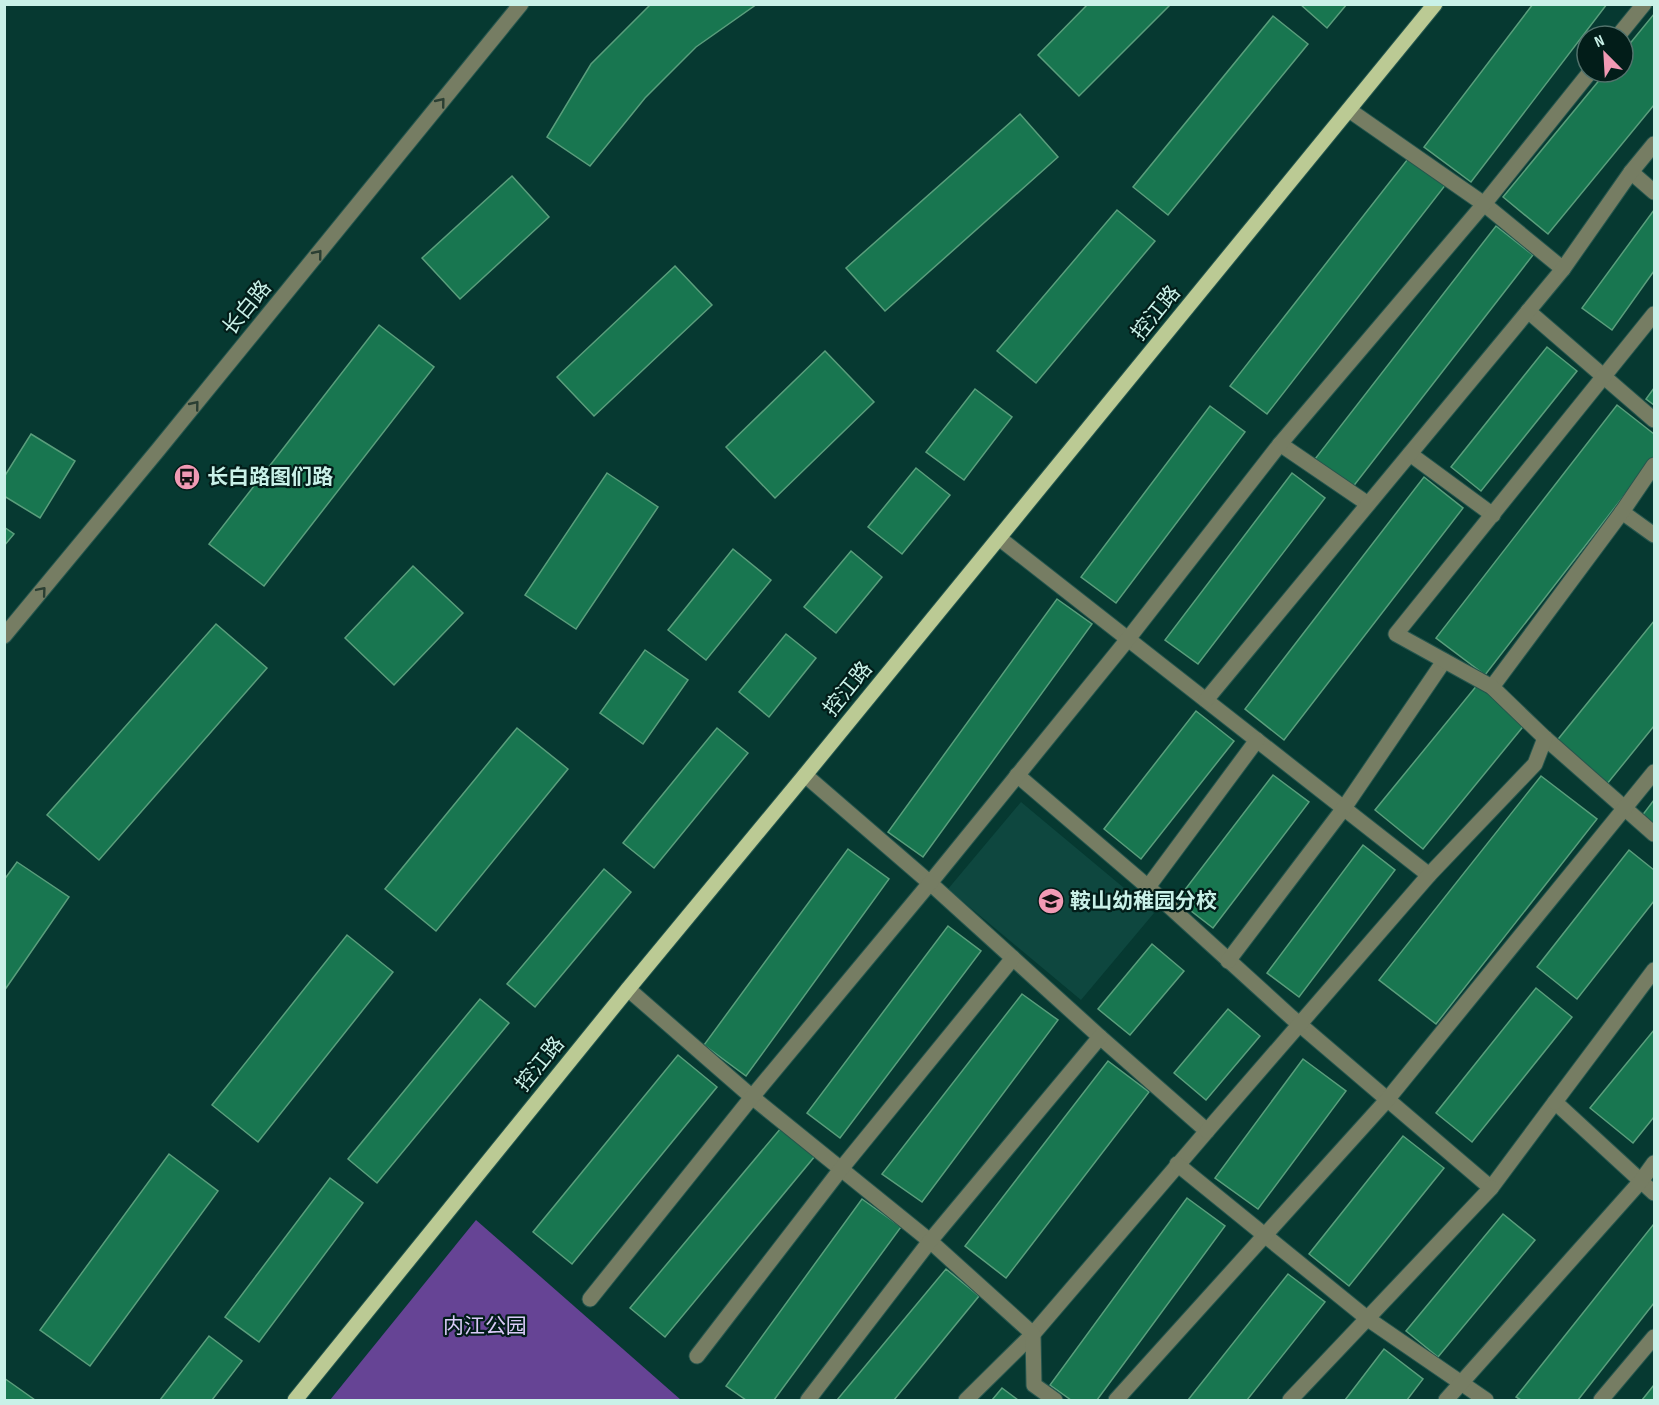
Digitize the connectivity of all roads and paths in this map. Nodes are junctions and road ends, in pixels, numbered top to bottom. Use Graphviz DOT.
graph roads {
  1 [pos="521,4"];
  2 [pos="1435,4"];
  3 [pos="1644,4"];
  4 [pos="1628,24"];
  5 [pos="1580,84"];
  6 [pos="1349,110"];
  7 [pos="1654,144"];
  8 [pos="1631,172"];
  9 [pos="1654,192"];
  10 [pos="1484,204"];
  11 [pos="1563,270"];
  12 [pos="1528,311"];
  13 [pos="1654,314"];
  14 [pos="1604,378"];
  15 [pos="1654,420"];
  16 [pos="1280,444"];
  17 [pos="1410,454"];
  18 [pos="1654,465"];
  19 [pos="1368,504"];
  20 [pos="1622,512"];
  21 [pos="1493,515"];
  22 [pos="1654,535"];
  23 [pos="999,538"];
  24 [pos="4,636"];
  25 [pos="1128,639"];
  26 [pos="1444,661"];
  27 [pos="1492,687"];
  28 [pos="1206,700"];
  29 [pos="1545,738"];
  30 [pos="1257,740"];
  31 [pos="1654,772"];
  32 [pos="1017,775"];
  33 [pos="805,776"];
  34 [pos="1624,807"];
  35 [pos="1344,808"];
  36 [pos="1654,834"];
  37 [pos="1429,875"];
  38 [pos="930,883"];
  39 [pos="1148,887"];
  40 [pos="1012,958"];
  41 [pos="1228,960"];
  42 [pos="1654,970"];
  43 [pos="628,989"];
  44 [pos="1299,1024"];
  45 [pos="1100,1037"];
  46 [pos="752,1097"];
  47 [pos="1387,1101"];
  48 [pos="1555,1102"];
  49 [pos="1207,1131"];
  50 [pos="1654,1163"];
  51 [pos="1177,1164"];
  52 [pos="842,1169"];
  53 [pos="1641,1181"];
  54 [pos="1491,1188"];
  55 [pos="1654,1193"];
  56 [pos="1265,1236"];
  57 [pos="930,1241"];
  58 [pos="590,1299"];
  59 [pos="1368,1319"];
  60 [pos="1034,1334"];
  61 [pos="1654,1337"];
  62 [pos="697,1356"];
  63 [pos="1461,1383"];
  64 [pos="295,1401"];
  65 [pos="808,1401"];
  66 [pos="966,1401"];
  67 [pos="1054,1401"];
  68 [pos="1116,1401"];
  69 [pos="1290,1401"];
  70 [pos="1446,1401"];
  71 [pos="1486,1401"];
  72 [pos="1601,1401"];
  24 -- 1 [label="street, 长白路, one-way"];
  2 -- 6 [label="main road, 控江路"];
  3 -- 4 [label="street"];
  5 -- 10 [label="street"];
  6 -- 10 [label="street"];
  6 -- 23 [label="main road, 控江路"];
  7 -- 8 [label="street"];
  8 -- 9 [label="street"];
  8 -- 11 [label="street"];
  10 -- 11 [label="street"];
  10 -- 16 [label="street"];
  11 -- 12 [label="street"];
  12 -- 14 [label="street"];
  12 -- 17 [label="street"];
  13 -- 14 [label="street"];
  14 -- 15 [label="street"];
  14 -- 21 [label="street"];
  16 -- 19 [label="street"];
  16 -- 25 [label="street"];
  17 -- 19 [label="street"];
  17 -- 21 [label="street"];
  18 -- 20 [label="street"];
  19 -- 28 [label="street"];
  20 -- 22 [label="street"];
  20 -- 27 [label="street"];
  21 -- 26 [label="street"];
  23 -- 25 [label="street"];
  23 -- 33 [label="main road, 控江路"];
  25 -- 28 [label="street"];
  25 -- 32 [label="street"];
  26 -- 27 [label="street"];
  26 -- 35 [label="street"];
  27 -- 29 [label="street"];
  28 -- 30 [label="street"];
  29 -- 34 [label="street"];
  29 -- 37 [label="street"];
  30 -- 35 [label="street"];
  30 -- 39 [label="street"];
  31 -- 34 [label="street"];
  32 -- 38 [label="street"];
  32 -- 39 [label="street"];
  33 -- 38 [label="street"];
  33 -- 43 [label="main road, 控江路"];
  34 -- 36 [label="street"];
  34 -- 47 [label="street"];
  35 -- 37 [label="street"];
  35 -- 41 [label="street"];
  37 -- 44 [label="street"];
  38 -- 40 [label="street"];
  38 -- 46 [label="street"];
  39 -- 41 [label="street"];
  40 -- 45 [label="street"];
  40 -- 52 [label="street"];
  41 -- 44 [label="street"];
  42 -- 48 [label="street"];
  43 -- 46 [label="street"];
  43 -- 64 [label="main road, 控江路"];
  44 -- 47 [label="street"];
  44 -- 49 [label="street"];
  45 -- 49 [label="street"];
  45 -- 57 [label="street"];
  46 -- 52 [label="street"];
  46 -- 58 [label="street"];
  47 -- 54 [label="street"];
  47 -- 56 [label="street"];
  48 -- 53 [label="street"];
  48 -- 54 [label="street"];
  49 -- 51 [label="street"];
  50 -- 53 [label="street"];
  51 -- 56 [label="street"];
  51 -- 60 [label="street"];
  52 -- 57 [label="street"];
  52 -- 62 [label="street"];
  53 -- 55 [label="street"];
  53 -- 63 [label="street"];
  54 -- 59 [label="street"];
  56 -- 59 [label="street"];
  56 -- 68 [label="street"];
  57 -- 60 [label="street"];
  57 -- 65 [label="street"];
  59 -- 63 [label="street"];
  59 -- 69 [label="street"];
  60 -- 66 [label="street"];
  60 -- 67 [label="street"];
  61 -- 72 [label="street"];
  63 -- 70 [label="street"];
  63 -- 71 [label="street"];
}
